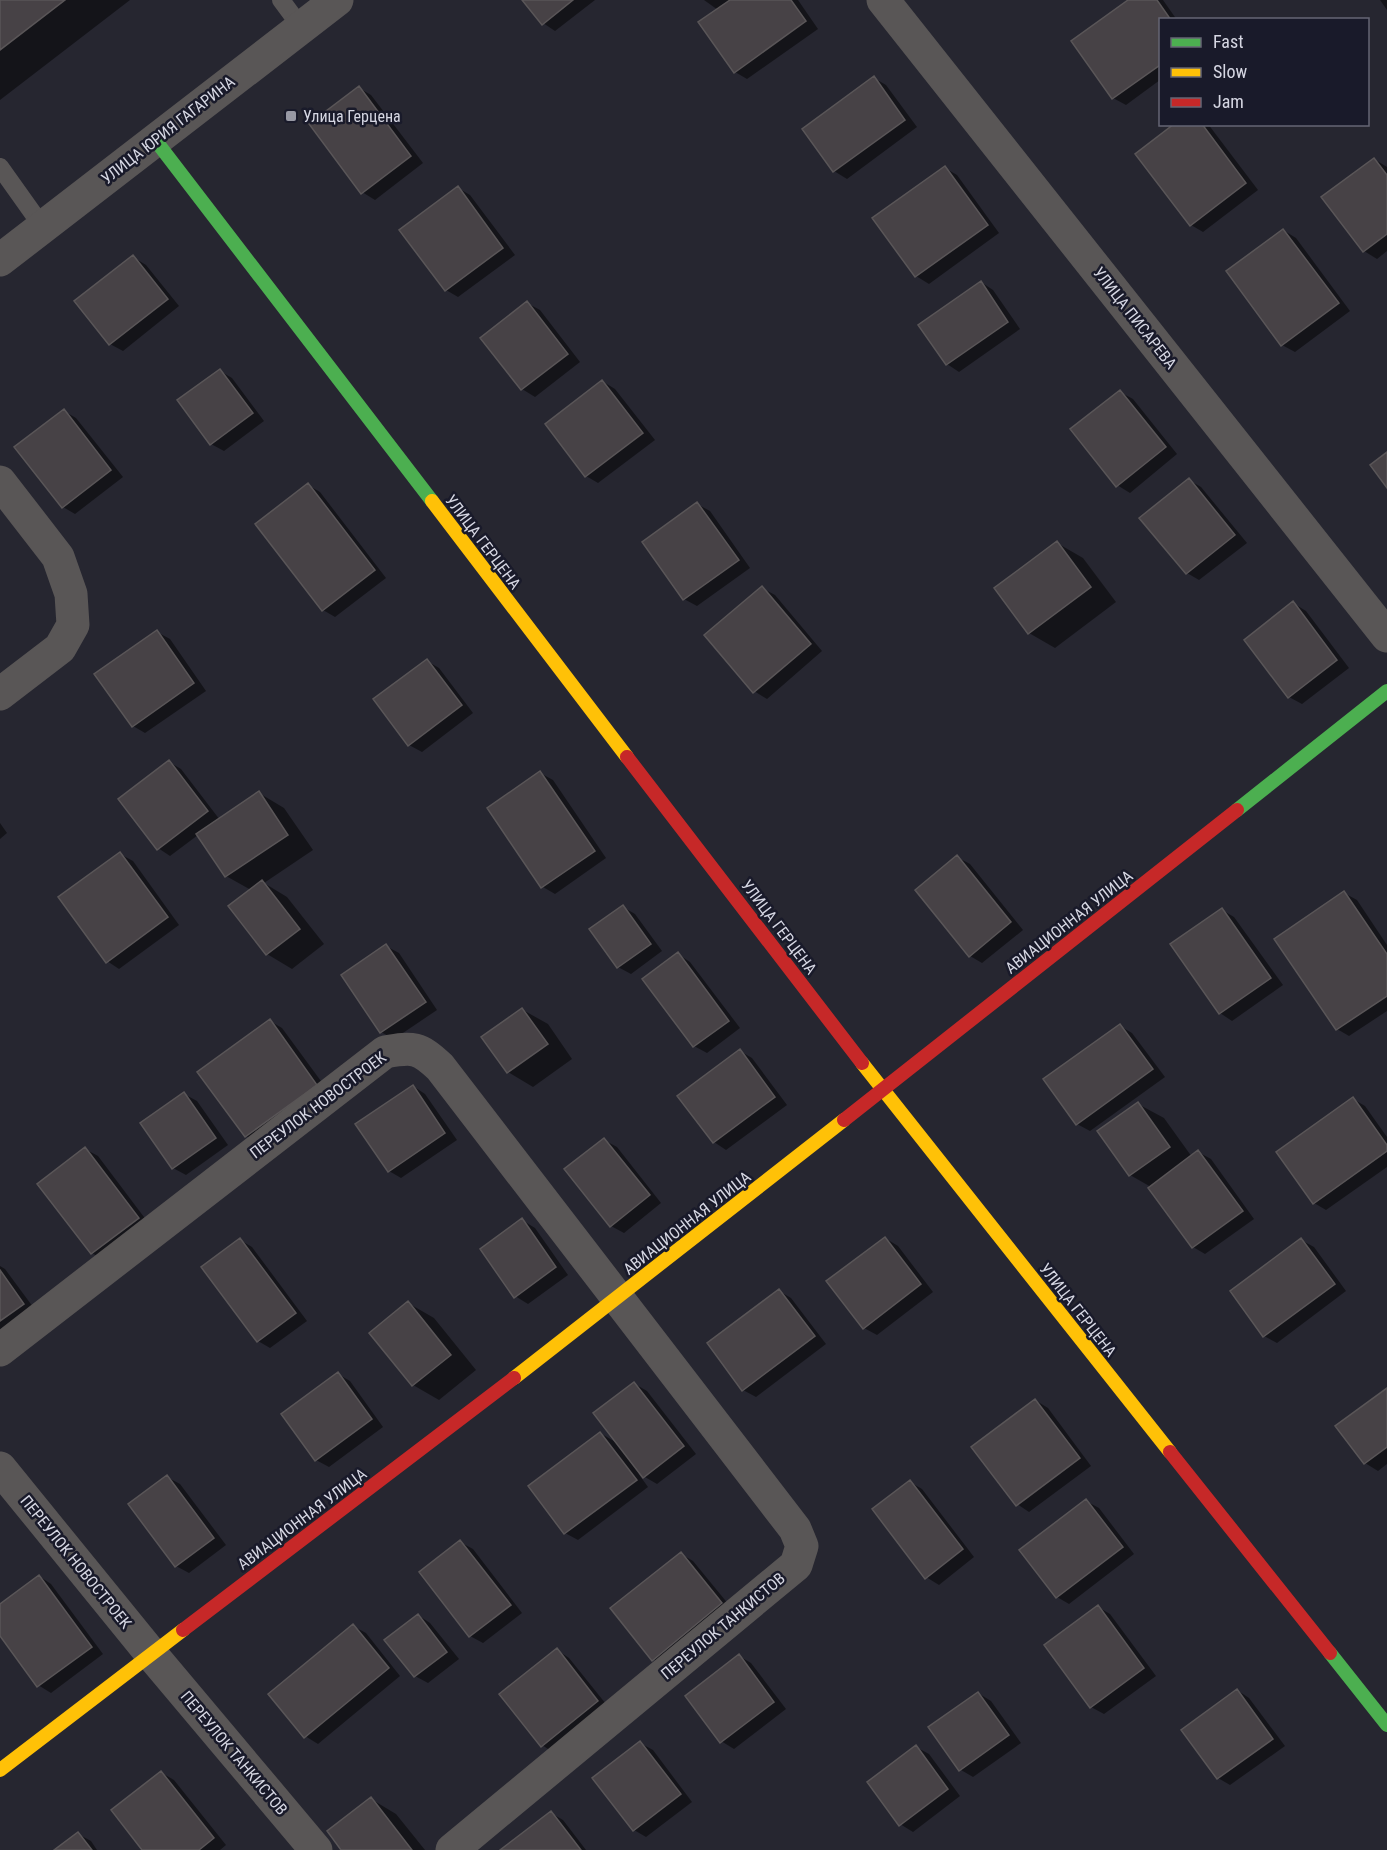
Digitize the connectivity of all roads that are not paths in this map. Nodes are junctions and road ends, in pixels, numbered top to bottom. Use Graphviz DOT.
graph roads {
  1 [pos="281,0"];
  2 [pos="337,0"];
  3 [pos="884,0"];
  4 [pos="301,27"];
  5 [pos="156,141"];
  6 [pos="0,167"];
  7 [pos="42,226"];
  8 [pos="0,260"];
  9 [pos="0,482"];
  10 [pos="1387,636"];
  11 [pos="1387,692"];
  12 [pos="0,694"];
  13 [pos="882,1089"];
  14 [pos="617,1299"];
  15 [pos="0,1350"];
  16 [pos="0,1468"];
  17 [pos="152,1655"];
  18 [pos="1387,1725"];
  19 [pos="0,1770"];
  20 [pos="316,1850"];
  21 [pos="452,1850"];
  1 -- 4 [label="lane"];
  2 -- 4 [label="street, УЛИЦА ЮРИЯ ГАГАРИНА"];
  3 -- 10 [label="street, УЛИЦА ПИСАРЕВА"];
  4 -- 5 [label="street, УЛИЦА ЮРИЯ ГАГАРИНА"];
  5 -- 7 [label="street, УЛИЦА ЮРИЯ ГАГАРИНА"];
  5 -- 13 [label="street, УЛИЦА ГЕРЦЕНА"];
  6 -- 7 [label="lane"];
  7 -- 8 [label="street, УЛИЦА ЮРИЯ ГАГАРИНА"];
  9 -- 12 [label="street"];
  11 -- 13 [label="street, АВИАЦИОННАЯ УЛИЦА"];
  13 -- 14 [label="street, АВИАЦИОННАЯ УЛИЦА"];
  13 -- 18 [label="street, УЛИЦА ГЕРЦЕНА"];
  14 -- 15 [label="street, ПЕРЕУЛОК НОВОСТРОЕК"];
  14 -- 17 [label="street, АВИАЦИОННАЯ УЛИЦА"];
  14 -- 21 [label="street, ПЕРЕУЛОК ТАНКИСТОВ"];
  16 -- 17 [label="street, ПЕРЕУЛОК НОВОСТРОЕК"];
  17 -- 19 [label="street, АВИАЦИОННАЯ УЛИЦА"];
  17 -- 20 [label="street, ПЕРЕУЛОК ТАНКИСТОВ"];
}
